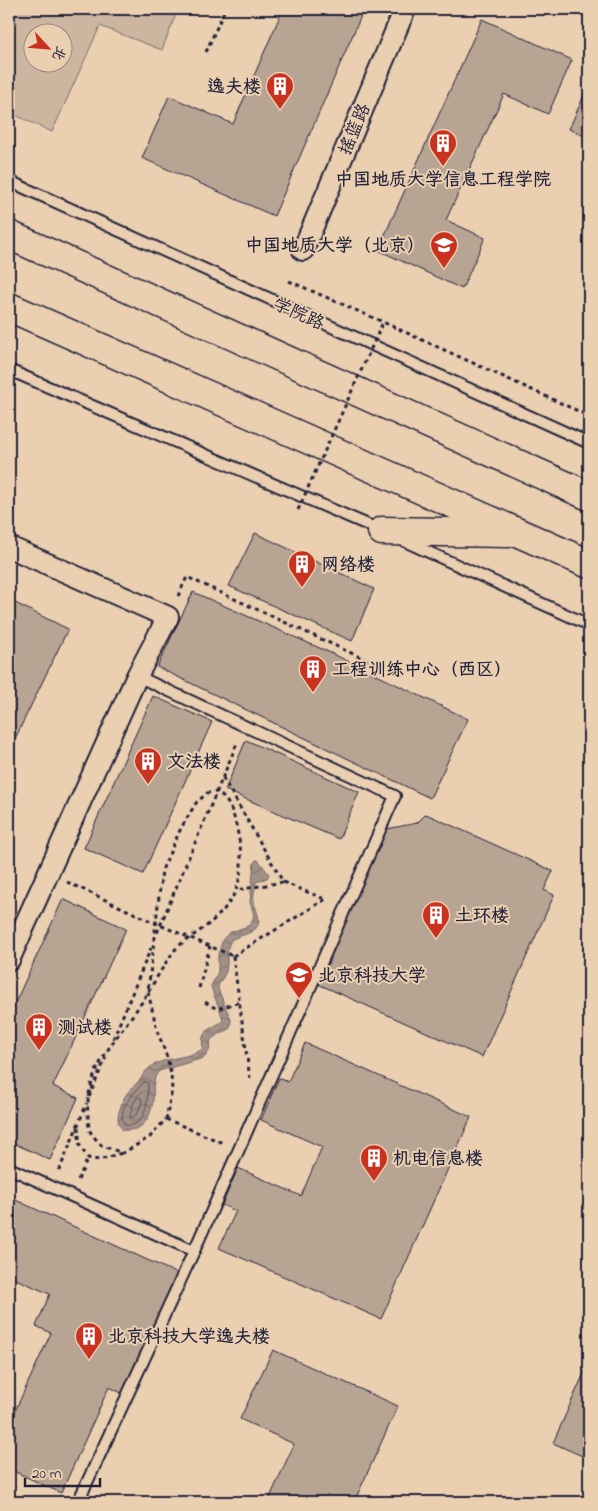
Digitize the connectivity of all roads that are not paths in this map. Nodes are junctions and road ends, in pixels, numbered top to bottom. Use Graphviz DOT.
graph roads {
  1 [pos="406,9"];
  2 [pos="9,181"];
  3 [pos="9,235"];
  4 [pos="303,250"];
  5 [pos="9,308"];
  6 [pos="9,370"];
  7 [pos="589,443"];
  8 [pos="589,496"];
  9 [pos="382,531"];
  10 [pos="521,533"];
  11 [pos="9,547"];
  12 [pos="589,564"];
  13 [pos="589,625"];
  14 [pos="137,676"];
  15 [pos="9,960"];
  16 [pos="9,1168"];
  17 [pos="194,1251"];
  18 [pos="78,1502"];
  1 -- 4 [label="street, 摇篮路"];
  2 -- 7 [label="lane, 学院路"];
  3 -- 8 [label="main road"];
  5 -- 10 [label="main road"];
  6 -- 9 [label="lane"];
  9 -- 10 [label="main road"];
  9 -- 13 [label="lane"];
  10 -- 12 [label="main road"];
  11 -- 14 [label="street"];
  14 -- 15 [label="street"];
  14 -- 17 [label="lane"];
  16 -- 17 [label="lane"];
  17 -- 18 [label="lane"];
}
